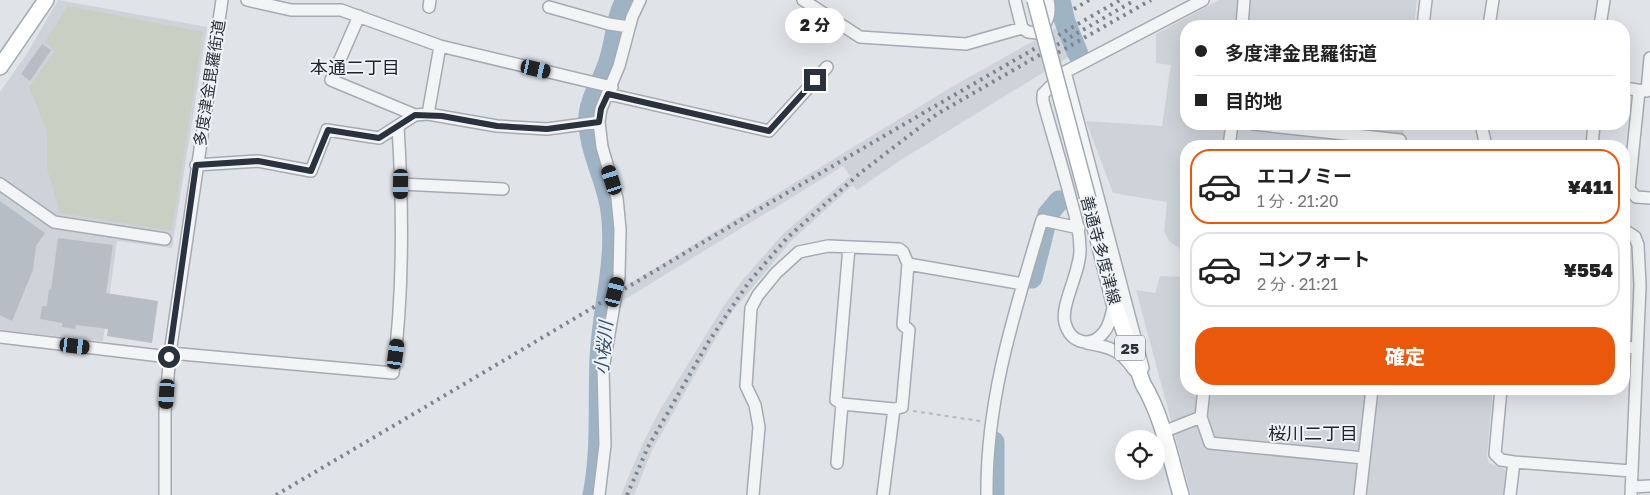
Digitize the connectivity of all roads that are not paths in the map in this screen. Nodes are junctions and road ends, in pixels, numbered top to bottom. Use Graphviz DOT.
graph roads {
  1 [pos="46,0"];
  2 [pos="222,0"];
  3 [pos="247,0"];
  4 [pos="640,0"];
  5 [pos="803,0"];
  6 [pos="1015,0"];
  7 [pos="1044,0"];
  8 [pos="1203,0"];
  9 [pos="1244,0"];
  10 [pos="1426,0"];
  11 [pos="1493,0"];
  12 [pos="1604,0"];
  13 [pos="549,7"];
  14 [pos="359,16"];
  15 [pos="1242,20"];
  16 [pos="1424,20"];
  17 [pos="1490,20"];
  18 [pos="1601,20"];
  19 [pos="626,27"];
  20 [pos="1022,28"];
  21 [pos="440,46"];
  22 [pos="1650,58"];
  23 [pos="0,67"];
  24 [pos="827,67"];
  25 [pos="1065,72"];
  26 [pos="605,87"];
  27 [pos="1630,89"];
  28 [pos="1645,91"];
  29 [pos="428,114"];
  30 [pos="415,115"];
  31 [pos="593,122"];
  32 [pos="398,126"];
  33 [pos="1308,130"];
  34 [pos="1400,140"];
  35 [pos="196,165"];
  36 [pos="1630,183"];
  37 [pos="0,184"];
  38 [pos="401,184"];
  39 [pos="504,189"];
  40 [pos="1630,190"];
  41 [pos="1650,198"];
  42 [pos="1078,228"];
  43 [pos="1630,234"];
  44 [pos="165,239"];
  45 [pos="849,247"];
  46 [pos="908,264"];
  47 [pos="1023,284"];
  48 [pos="1645,285"];
  49 [pos="1114,304"];
  50 [pos="0,337"];
  51 [pos="1086,343"];
  52 [pos="1630,347"];
  53 [pos="1637,348"];
  54 [pos="170,355"];
  55 [pos="1146,390"];
  56 [pos="1203,395"];
  57 [pos="1371,395"];
  58 [pos="1500,395"];
  59 [pos="842,404"];
  60 [pos="898,408"];
  61 [pos="1201,417"];
  62 [pos="1162,430"];
  63 [pos="1165,431"];
  64 [pos="1165,439"];
  65 [pos="1364,458"];
  66 [pos="1514,462"];
  67 [pos="837,463"];
  68 [pos="1631,471"];
  69 [pos="1650,486"];
  70 [pos="1631,491"];
  71 [pos="165,495"];
  72 [pos="599,495"];
  73 [pos="752,495"];
  74 [pos="883,495"];
  75 [pos="987,495"];
  76 [pos="1181,495"];
  77 [pos="1360,495"];
  78 [pos="1510,495"];
  1 -- 23 [label="main road"];
  2 -- 35 [label="street, 多度津金毘羅街道"];
  3 -- 14 [label="street"];
  4 -- 19 [label="street"];
  5 -- 20 [label="street"];
  6 -- 20 [label="street"];
  7 -- 20 [label="street"];
  7 -- 49 [label="main road, 善通寺多度津線 / 25, bridge"];
  8 -- 25 [label="street"];
  9 -- 15 [label="street"];
  10 -- 16 [label="street"];
  11 -- 17 [label="street"];
  12 -- 18 [label="street"];
  13 -- 19 [label="street"];
  14 -- 21 [label="street"];
  14 -- 30 [label="street"];
  19 -- 26 [label="street"];
  21 -- 26 [label="street"];
  21 -- 29 [label="street"];
  22 -- 28 [label="street"];
  24 -- 26 [label="street"];
  25 -- 42 [label="street"];
  25 -- 55 [label="street"];
  26 -- 31 [label="street"];
  27 -- 28 [label="street"];
  28 -- 36 [label="street"];
  29 -- 30 [label="street"];
  29 -- 31 [label="street"];
  30 -- 32 [label="street"];
  31 -- 72 [label="street"];
  32 -- 35 [label="street"];
  32 -- 38 [label="street"];
  33 -- 34 [label="street"];
  35 -- 54 [label="street, 多度津金毘羅街道"];
  37 -- 44 [label="street"];
  38 -- 39 [label="street"];
  38 -- 54 [label="street"];
  40 -- 41 [label="street"];
  42 -- 47 [label="street"];
  42 -- 51 [label="street"];
  43 -- 48 [label="street"];
  45 -- 46 [label="street"];
  45 -- 59 [label="street"];
  45 -- 73 [label="street"];
  46 -- 47 [label="street"];
  46 -- 60 [label="street"];
  47 -- 75 [label="street"];
  48 -- 53 [label="street"];
  49 -- 51 [label="street"];
  49 -- 55 [label="main road, 善通寺多度津線 / 25"];
  50 -- 54 [label="street"];
  51 -- 55 [label="street"];
  52 -- 53 [label="street"];
  53 -- 68 [label="street"];
  54 -- 71 [label="street, 多度津金毘羅街道"];
  55 -- 62 [label="main road, 善通寺多度津線 / 25"];
  56 -- 61 [label="street"];
  57 -- 65 [label="street"];
  58 -- 66 [label="street"];
  59 -- 60 [label="street"];
  59 -- 67 [label="street"];
  60 -- 74 [label="street"];
  61 -- 63 [label="street"];
  61 -- 65 [label="street"];
  64 -- 76 [label="main road, 善通寺多度津線 / 25"];
  65 -- 77 [label="street"];
  66 -- 68 [label="street"];
  66 -- 78 [label="street"];
  68 -- 70 [label="street"];
  69 -- 70 [label="street"];
}
